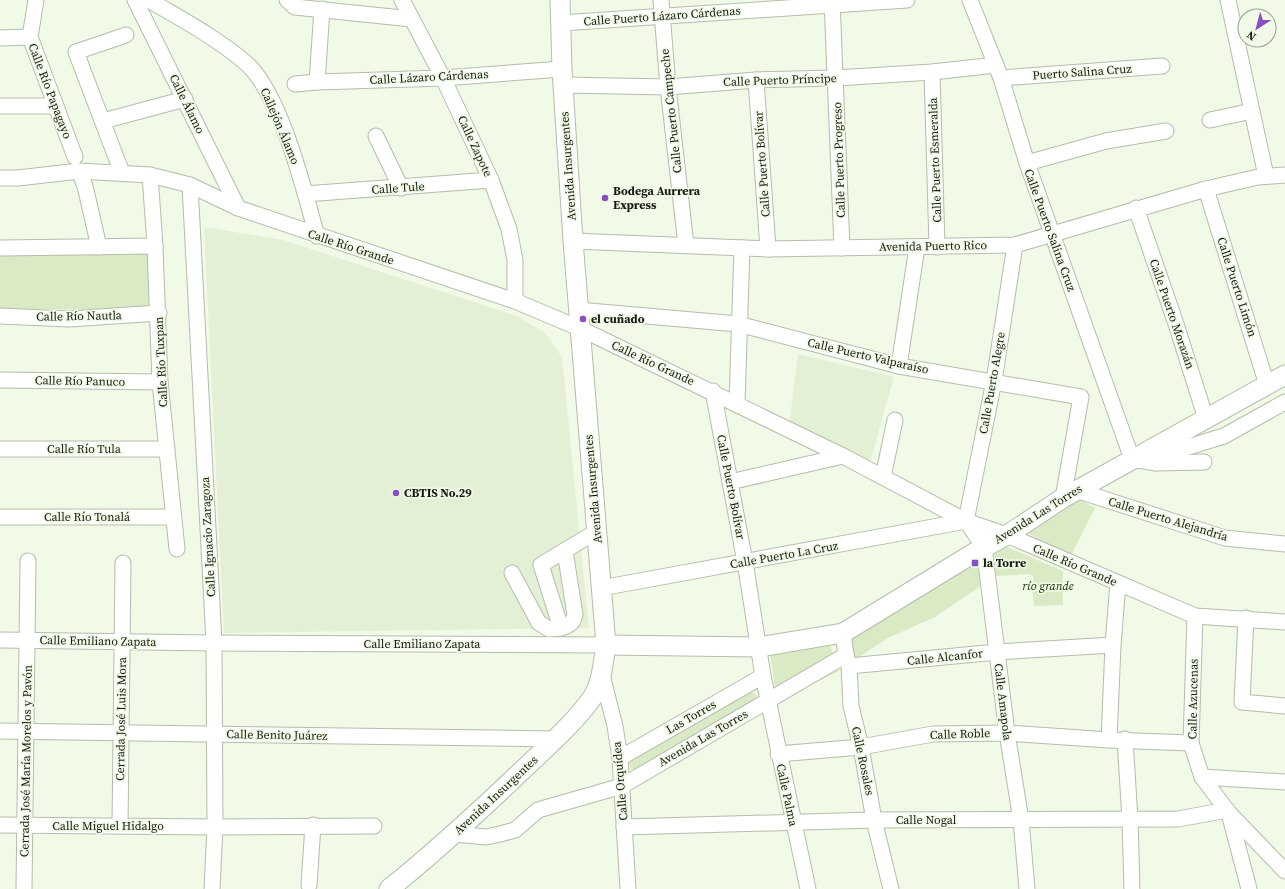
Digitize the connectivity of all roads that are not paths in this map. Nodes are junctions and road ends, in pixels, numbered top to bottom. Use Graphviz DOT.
graph roads {
  1 [pos="36,0"];
  2 [pos="136,0"];
  3 [pos="149,0"];
  4 [pos="402,0"];
  5 [pos="560,0"];
  6 [pos="661,0"];
  7 [pos="907,0"];
  8 [pos="970,0"];
  9 [pos="1228,0"];
  10 [pos="832,2"];
  11 [pos="291,4"];
  12 [pos="322,10"];
  13 [pos="662,16"];
  14 [pos="412,19"];
  15 [pos="561,23"];
  16 [pos="126,35"];
  17 [pos="30,37"];
  18 [pos="0,38"];
  19 [pos="1162,66"];
  20 [pos="932,72"];
  21 [pos="998,72"];
  22 [pos="563,77"];
  23 [pos="443,78"];
  24 [pos="836,78"];
  25 [pos="756,80"];
  26 [pos="317,82"];
  27 [pos="295,84"];
  28 [pos="668,87"];
  29 [pos="185,98"];
  30 [pos="0,106"];
  31 [pos="55,106"];
  32 [pos="1252,111"];
  33 [pos="1210,120"];
  34 [pos="103,121"];
  35 [pos="1166,131"];
  36 [pos="376,136"];
  37 [pos="1027,163"];
  38 [pos="77,164"];
  39 [pos="122,172"];
  40 [pos="150,175"];
  41 [pos="1285,175"];
  42 [pos="1266,176"];
  43 [pos="0,178"];
  44 [pos="491,180"];
  45 [pos="190,185"];
  46 [pos="401,188"];
  47 [pos="1206,189"];
  48 [pos="305,194"];
  49 [pos="238,208"];
  50 [pos="1136,208"];
  51 [pos="1052,234"];
  52 [pos="317,236"];
  53 [pos="573,241"];
  54 [pos="686,245"];
  55 [pos="1015,245"];
  56 [pos="155,246"];
  57 [pos="917,246"];
  58 [pos="99,247"];
  59 [pos="937,247"];
  60 [pos="0,248"];
  61 [pos="742,248"];
  62 [pos="842,248"];
  63 [pos="768,249"];
  64 [pos="515,301"];
  65 [pos="158,313"];
  66 [pos="0,316"];
  67 [pos="579,319"];
  68 [pos="738,324"];
  69 [pos="899,366"];
  70 [pos="1285,376"];
  71 [pos="0,380"];
  72 [pos="994,381"];
  73 [pos="160,382"];
  74 [pos="1268,385"];
  75 [pos="712,391"];
  76 [pos="1285,402"];
  77 [pos="737,403"];
  78 [pos="1206,419"];
  79 [pos="895,420"];
  80 [pos="0,449"];
  81 [pos="167,449"];
  82 [pos="843,456"];
  83 [pos="1132,459"];
  84 [pos="1204,462"];
  85 [pos="1156,463"];
  86 [pos="883,477"];
  87 [pos="730,482"];
  88 [pos="1069,494"];
  89 [pos="0,517"];
  90 [pos="173,517"];
  91 [pos="966,521"];
  92 [pos="596,532"];
  93 [pos="1007,536"];
  94 [pos="1285,544"];
  95 [pos="984,547"];
  96 [pos="177,549"];
  97 [pos="565,551"];
  98 [pos="28,561"];
  99 [pos="745,562"];
  100 [pos="123,564"];
  101 [pos="512,573"];
  102 [pos="1118,583"];
  103 [pos="601,588"];
  104 [pos="1195,616"];
  105 [pos="1246,618"];
  106 [pos="1285,622"];
  107 [pos="561,628"];
  108 [pos="843,633"];
  109 [pos="0,640"];
  110 [pos="27,640"];
  111 [pos="122,641"];
  112 [pos="214,643"];
  113 [pos="606,645"];
  114 [pos="1113,645"];
  115 [pos="759,647"];
  116 [pos="997,652"];
  117 [pos="848,661"];
  118 [pos="602,675"];
  119 [pos="763,676"];
  120 [pos="768,700"];
  121 [pos="1285,706"];
  122 [pos="0,731"];
  123 [pos="26,732"];
  124 [pos="121,732"];
  125 [pos="1007,733"];
  126 [pos="215,735"];
  127 [pos="554,739"];
  128 [pos="1125,739"];
  129 [pos="1109,740"];
  130 [pos="1191,743"];
  131 [pos="861,747"];
  132 [pos="778,754"];
  133 [pos="620,758"];
  134 [pos="1202,777"];
  135 [pos="1285,782"];
  136 [pos="622,786"];
  137 [pos="1228,812"];
  138 [pos="874,820"];
  139 [pos="1020,820"];
  140 [pos="1130,820"];
  141 [pos="793,822"];
  142 [pos="0,825"];
  143 [pos="25,826"];
  144 [pos="120,826"];
  145 [pos="313,826"];
  146 [pos="374,826"];
  147 [pos="215,827"];
  148 [pos="624,828"];
  149 [pos="455,834"];
  150 [pos="1285,871"];
  151 [pos="309,885"];
  152 [pos="24,889"];
  153 [pos="212,889"];
  154 [pos="389,889"];
  155 [pos="628,889"];
  156 [pos="808,889"];
  157 [pos="891,889"];
  158 [pos="1028,889"];
  159 [pos="1132,889"];
  160 [pos="1249,889"];
  1 -- 17 [label="street, Calle Río Papagayo"];
  2 -- 29 [label="street, Calle Álamo"];
  3 -- 48 [label="street, Callejón Álamo"];
  4 -- 14 [label="street, Calle Zapote"];
  5 -- 15 [label="main road, Avenida Insurgentes"];
  6 -- 13 [label="street, Calle Puerto Campeche"];
  7 -- 10 [label="street, Calle Puerto Lázaro Cárdenas"];
  8 -- 21 [label="street, Calle Puerto Salina Cruz"];
  9 -- 32 [label="street"];
  10 -- 13 [label="street, Calle Puerto Lázaro Cárdenas"];
  10 -- 24 [label="street, Calle Puerto Progreso"];
  11 -- 12 [label="street"];
  12 -- 14 [label="street"];
  12 -- 26 [label="street"];
  13 -- 15 [label="street, Calle Puerto Lázaro Cárdenas"];
  13 -- 28 [label="street, Calle Puerto Campeche"];
  14 -- 23 [label="street, Calle Zapote"];
  15 -- 22 [label="main road, Avenida Insurgentes"];
  16 -- 34 [label="street"];
  17 -- 18 [label="street"];
  17 -- 31 [label="street, Calle Río Papagayo"];
  19 -- 21 [label="street, Puerto Salina Cruz"];
  20 -- 21 [label="street, Calle Puerto Príncipe"];
  20 -- 24 [label="street, Calle Puerto Príncipe"];
  20 -- 59 [label="street, Calle Puerto Esmeralda"];
  21 -- 37 [label="street, Calle Puerto Salina Cruz"];
  22 -- 23 [label="street, Calle Lázaro Cárdenas"];
  22 -- 28 [label="street, Calle Puerto Príncipe"];
  22 -- 53 [label="main road, Avenida Insurgentes"];
  23 -- 26 [label="street, Calle Lázaro Cárdenas"];
  23 -- 44 [label="street, Calle Zapote"];
  24 -- 25 [label="street, Calle Puerto Príncipe"];
  24 -- 62 [label="street, Calle Puerto Progreso"];
  25 -- 28 [label="street, Calle Puerto Príncipe"];
  25 -- 63 [label="street, Calle Puerto Bolívar"];
  26 -- 27 [label="street, Calle Lázaro Cárdenas"];
  28 -- 54 [label="street, Calle Puerto Campeche"];
  29 -- 34 [label="street"];
  29 -- 49 [label="street, Calle Álamo"];
  30 -- 31 [label="street"];
  31 -- 38 [label="street, Calle Río Papagayo"];
  32 -- 33 [label="street"];
  32 -- 42 [label="street"];
  34 -- 39 [label="street"];
  35 -- 37 [label="street"];
  36 -- 46 [label="street"];
  37 -- 51 [label="street, Calle Puerto Salina Cruz"];
  38 -- 39 [label="street, Calle Río Grande"];
  38 -- 43 [label="street, Calle Río Grande"];
  38 -- 58 [label="street, Calle Río Papagayo"];
  39 -- 40 [label="street, Calle Río Grande"];
  40 -- 45 [label="street, Calle Río Grande"];
  40 -- 56 [label="street, Calle Río Tuxpan"];
  41 -- 42 [label="street, Avenida Puerto Rico"];
  42 -- 47 [label="street, Avenida Puerto Rico"];
  44 -- 46 [label="street, Calle Tule"];
  44 -- 64 [label="street, Calle Zapote"];
  45 -- 49 [label="street, Calle Río Grande"];
  45 -- 112 [label="street, Calle Ignacio Zaragoza"];
  46 -- 48 [label="street, Calle Tule"];
  47 -- 50 [label="street, Avenida Puerto Rico"];
  47 -- 74 [label="street, Calle Puerto Limón"];
  48 -- 52 [label="street, Callejón Álamo"];
  49 -- 52 [label="street, Calle Río Grande"];
  50 -- 51 [label="street, Avenida Puerto Rico"];
  50 -- 78 [label="street, Calle Puerto Morazán"];
  51 -- 55 [label="street, Avenida Puerto Rico"];
  51 -- 83 [label="street, Calle Puerto Salina Cruz"];
  52 -- 64 [label="street, Calle Río Grande"];
  53 -- 54 [label="street, Avenida Puerto Rico"];
  53 -- 67 [label="main road, Avenida Insurgentes"];
  54 -- 61 [label="street, Avenida Puerto Rico"];
  55 -- 59 [label="street, Avenida Puerto Rico"];
  55 -- 72 [label="street, Calle Puerto Alegre"];
  56 -- 58 [label="street"];
  56 -- 65 [label="street, Calle Río Tuxpan"];
  57 -- 59 [label="street, Avenida Puerto Rico"];
  57 -- 62 [label="street, Avenida Puerto Rico"];
  57 -- 69 [label="street"];
  58 -- 60 [label="street"];
  61 -- 63 [label="street, Avenida Puerto Rico"];
  61 -- 68 [label="street"];
  62 -- 63 [label="street, Avenida Puerto Rico"];
  64 -- 67 [label="street, Calle Río Grande"];
  65 -- 66 [label="street, Calle Río Nautla"];
  65 -- 73 [label="street, Calle Río Tuxpan"];
  67 -- 68 [label="street, Calle Puerto Valparaíso"];
  67 -- 75 [label="street, Calle Río Grande"];
  67 -- 92 [label="main road, Avenida Insurgentes"];
  68 -- 69 [label="street, Calle Puerto Valparaíso"];
  68 -- 77 [label="street"];
  69 -- 72 [label="street, Calle Puerto Valparaíso"];
  70 -- 74 [label="main road, Avenida Las Torres"];
  71 -- 73 [label="street, Calle Río Panuco"];
  72 -- 88 [label="street, Calle Puerto Valparaíso"];
  72 -- 91 [label="street, Calle Puerto Alegre"];
  73 -- 81 [label="street, Calle Río Tuxpan"];
  74 -- 78 [label="main road, Avenida Las Torres"];
  75 -- 77 [label="street, Calle Río Grande"];
  75 -- 87 [label="street, Calle Puerto Bolívar"];
  76 -- 85 [label="street"];
  77 -- 82 [label="street, Calle Río Grande"];
  78 -- 83 [label="main road, Avenida Las Torres"];
  79 -- 86 [label="street"];
  80 -- 81 [label="street, Calle Río Tula"];
  81 -- 90 [label="street, Calle Río Tuxpan"];
  82 -- 86 [label="street, Calle Río Grande"];
  82 -- 87 [label="street"];
  83 -- 85 [label="street"];
  83 -- 88 [label="main road, Avenida Las Torres"];
  84 -- 85 [label="street"];
  86 -- 91 [label="street, Calle Río Grande"];
  87 -- 99 [label="street, Calle Puerto Bolívar"];
  88 -- 93 [label="main road, Avenida Las Torres"];
  88 -- 94 [label="street, Calle Puerto Alejandría"];
  89 -- 90 [label="street, Calle Río Tonalá"];
  90 -- 96 [label="street, Calle Río Tuxpan"];
  91 -- 93 [label="street, Calle Río Grande"];
  91 -- 95 [label="street, Calle Amapola"];
  91 -- 99 [label="street, Calle Puerto La Cruz"];
  92 -- 97 [label="street"];
  92 -- 103 [label="main road, Avenida Insurgentes"];
  93 -- 95 [label="main road, Avenida Las Torres"];
  93 -- 102 [label="street, Calle Río Grande"];
  95 -- 108 [label="main road, Avenida Las Torres"];
  95 -- 116 [label="street, Calle Amapola"];
  97 -- 107 [label="street"];
  97 -- 107 [label="street"];
  98 -- 110 [label="street, Cerrada José María Morelos y Pavón"];
  99 -- 103 [label="street, Calle Puerto La Cruz"];
  99 -- 115 [label="street, Calle Puerto Bolívar"];
  100 -- 111 [label="street, Cerrada José Luis Mora"];
  101 -- 107 [label="street"];
  102 -- 104 [label="street, Calle Río Grande"];
  102 -- 114 [label="street"];
  103 -- 113 [label="main road, Avenida Insurgentes"];
  104 -- 105 [label="street, Calle Río Grande"];
  104 -- 130 [label="street, Calle Azucenas"];
  105 -- 106 [label="street, Calle Río Grande"];
  105 -- 121 [label="street"];
  108 -- 115 [label="main road, Calle Emiliano Zapata"];
  108 -- 117 [label="street, Calle Rosales"];
  109 -- 110 [label="street, Calle Emiliano Zapata"];
  110 -- 111 [label="street, Calle Emiliano Zapata"];
  110 -- 123 [label="street, Cerrada José María Morelos y Pavón"];
  111 -- 112 [label="street, Calle Emiliano Zapata"];
  111 -- 124 [label="street, Cerrada José Luis Mora"];
  112 -- 113 [label="street, Calle Emiliano Zapata"];
  112 -- 126 [label="street, Calle Ignacio Zaragoza"];
  113 -- 115 [label="main road, Calle Emiliano Zapata"];
  113 -- 118 [label="main road, Avenida Insurgentes"];
  114 -- 116 [label="street, Calle Alcanfor"];
  114 -- 129 [label="street"];
  115 -- 119 [label="street, Calle Puerto Bolívar"];
  116 -- 117 [label="street, Calle Alcanfor"];
  116 -- 125 [label="street, Calle Amapola"];
  117 -- 120 [label="street, Avenida Las Torres"];
  117 -- 131 [label="street, Calle Rosales"];
  118 -- 127 [label="main road, Avenida Insurgentes"];
  118 -- 133 [label="street, Calle Orquídea"];
  119 -- 120 [label="street, Calle Puerto Bolívar"];
  119 -- 133 [label="street, Las Torres"];
  120 -- 132 [label="street, Calle Palma"];
  120 -- 136 [label="street, Avenida Las Torres"];
  122 -- 123 [label="street, Calle Benito Juárez"];
  123 -- 124 [label="street, Calle Benito Juárez"];
  123 -- 143 [label="street, Cerrada José María Morelos y Pavón"];
  124 -- 126 [label="street, Calle Benito Juárez"];
  124 -- 144 [label="street, Cerrada José Luis Mora"];
  125 -- 129 [label="street, Calle Roble"];
  125 -- 131 [label="street, Calle Roble"];
  125 -- 139 [label="street, Calle Amapola"];
  126 -- 127 [label="street, Calle Benito Juárez"];
  126 -- 147 [label="street, Calle Ignacio Zaragoza"];
  127 -- 149 [label="main road, Avenida Insurgentes"];
  128 -- 129 [label="street, Calle Roble"];
  128 -- 130 [label="street, Calle Roble"];
  128 -- 140 [label="street"];
  130 -- 134 [label="street, Calle Azucenas"];
  131 -- 132 [label="street, Calle Roble"];
  131 -- 138 [label="street, Calle Rosales"];
  132 -- 141 [label="street, Calle Palma"];
  133 -- 136 [label="street, Calle Orquídea"];
  134 -- 135 [label="street"];
  134 -- 137 [label="street, Calle Azucenas"];
  136 -- 148 [label="street, Calle Orquídea"];
  136 -- 149 [label="street, Avenida Las Torres"];
  137 -- 140 [label="street, Calle Nogal"];
  137 -- 150 [label="street"];
  137 -- 160 [label="street, Calle Azucenas"];
  138 -- 139 [label="street, Calle Nogal"];
  138 -- 141 [label="street, Calle Nogal"];
  138 -- 157 [label="street, Calle Rosales"];
  139 -- 140 [label="street, Calle Nogal"];
  139 -- 158 [label="street, Calle Amapola"];
  140 -- 159 [label="street"];
  141 -- 148 [label="street, Calle Nogal"];
  141 -- 156 [label="street, Calle Palma"];
  142 -- 143 [label="street, Calle Miguel Hidalgo"];
  143 -- 144 [label="street, Calle Miguel Hidalgo"];
  143 -- 152 [label="street, Cerrada José María Morelos y Pavón"];
  144 -- 147 [label="street, Calle Miguel Hidalgo"];
  145 -- 146 [label="street, Calle Miguel Hidalgo"];
  145 -- 147 [label="street, Calle Miguel Hidalgo"];
  145 -- 151 [label="street"];
  147 -- 153 [label="street, Calle Ignacio Zaragoza"];
  148 -- 155 [label="street, Calle Orquídea"];
  149 -- 154 [label="main road, Avenida Insurgentes"];
}
